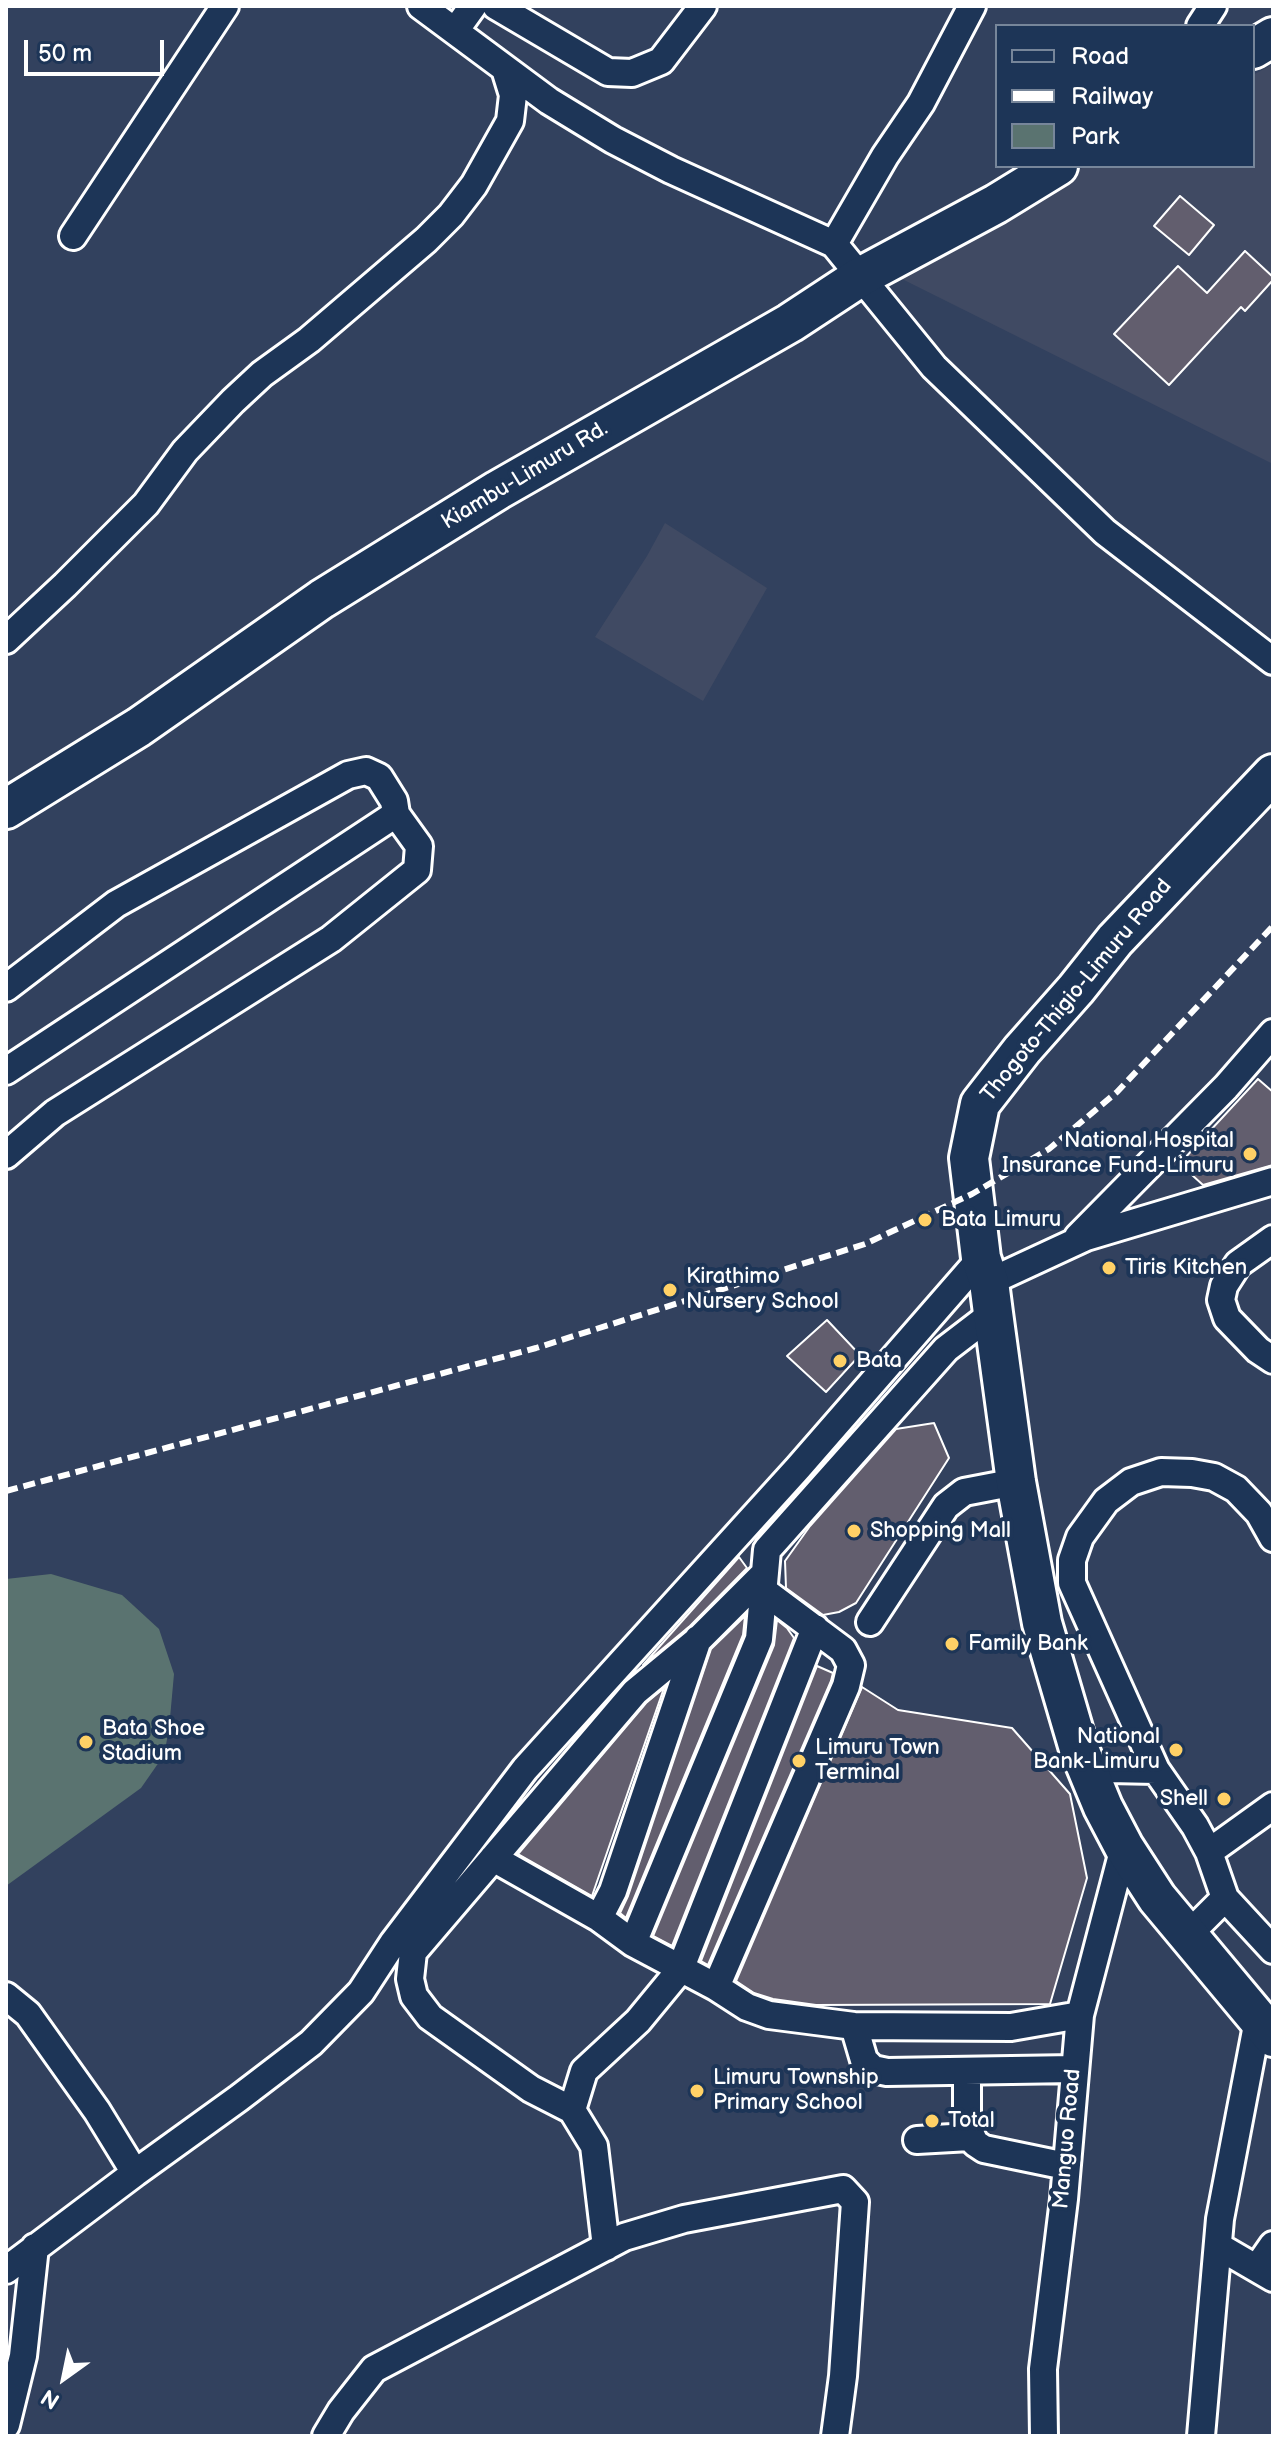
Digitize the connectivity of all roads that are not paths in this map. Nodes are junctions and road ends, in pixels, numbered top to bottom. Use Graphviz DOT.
graph roads {
  1 [pos="225,6"];
  2 [pos="421,6"];
  3 [pos="473,6"];
  4 [pos="496,6"];
  5 [pos="703,6"];
  6 [pos="972,6"];
  7 [pos="1213,6"];
  8 [pos="1201,24"];
  9 [pos="455,31"];
  10 [pos="1273,37"];
  11 [pos="1255,48"];
  12 [pos="505,69"];
  13 [pos="1055,168"];
  14 [pos="73,236"];
  15 [pos="834,244"];
  16 [pos="860,277"];
  17 [pos="6,640"];
  18 [pos="1273,661"];
  19 [pos="1273,774"];
  20 [pos="6,809"];
  21 [pos="396,814"];
  22 [pos="6,988"];
  23 [pos="1273,1033"];
  24 [pos="6,1071"];
  25 [pos="6,1155"];
  26 [pos="1273,1181"];
  27 [pos="1273,1239"];
  28 [pos="1072,1243"];
  29 [pos="988,1285"];
  30 [pos="1273,1360"];
  31 [pos="1016,1482"];
  32 [pos="1273,1538"];
  33 [pos="764,1582"];
  34 [pos="870,1622"];
  35 [pos="815,1628"];
  36 [pos="699,1639"];
  37 [pos="1156,1770"];
  38 [pos="1088,1774"];
  39 [pos="1273,1806"];
  40 [pos="1124,1847"];
  41 [pos="1209,1852"];
  42 [pos="493,1858"];
  43 [pos="1225,1898"];
  44 [pos="599,1918"];
  45 [pos="1187,1936"];
  46 [pos="633,1943"];
  47 [pos="1273,1950"];
  48 [pos="680,1970"];
  49 [pos="716,1987"];
  50 [pos="6,1996"];
  51 [pos="1080,2015"];
  52 [pos="854,2026"];
  53 [pos="1266,2029"];
  54 [pos="1074,2069"];
  55 [pos="967,2071"];
  56 [pos="572,2110"];
  57 [pos="970,2137"];
  58 [pos="917,2140"];
  59 [pos="1066,2166"];
  60 [pos="135,2173"];
  61 [pos="1273,2245"];
  62 [pos="1218,2246"];
  63 [pos="35,2247"];
  64 [pos="606,2247"];
  65 [pos="6,2270"];
  66 [pos="1265,2273"];
  67 [pos="6,2425"];
  68 [pos="326,2436"];
  69 [pos="835,2436"];
  70 [pos="1044,2436"];
  71 [pos="1201,2436"];
  1 -- 14 [label="street"];
  2 -- 9 [label="street"];
  3 -- 9 [label="street"];
  4 -- 5 [label="street"];
  6 -- 15 [label="street"];
  7 -- 8 [label="street"];
  9 -- 12 [label="street"];
  10 -- 11 [label="highway"];
  12 -- 15 [label="street"];
  12 -- 17 [label="street"];
  13 -- 16 [label="highway, Kiambu-Limuru Rd."];
  15 -- 16 [label="street"];
  16 -- 18 [label="street"];
  16 -- 20 [label="highway, Kiambu-Limuru Rd."];
  19 -- 29 [label="highway, Thogoto-Thigio-Limuru Road"];
  21 -- 22 [label="street"];
  21 -- 24 [label="street"];
  21 -- 25 [label="street"];
  23 -- 28 [label="street"];
  26 -- 28 [label="street"];
  27 -- 30 [label="street"];
  28 -- 29 [label="street"];
  29 -- 31 [label="highway, Thogoto-Thigio-Limuru Road"];
  29 -- 33 [label="street"];
  29 -- 60 [label="street"];
  31 -- 34 [label="street"];
  31 -- 38 [label="highway, Thogoto-Thigio-Limuru Road"];
  32 -- 37 [label="street"];
  33 -- 35 [label="street"];
  33 -- 36 [label="street"];
  33 -- 46 [label="street"];
  35 -- 48 [label="street"];
  35 -- 49 [label="street"];
  36 -- 42 [label="street"];
  36 -- 44 [label="street"];
  37 -- 38 [label="street"];
  37 -- 41 [label="street"];
  38 -- 40 [label="highway, Thogoto-Thigio-Limuru Road"];
  39 -- 41 [label="street"];
  40 -- 45 [label="highway, Thogoto-Thigio-Limuru Road"];
  40 -- 51 [label="street, Manguo Road"];
  41 -- 43 [label="street"];
  42 -- 44 [label="street"];
  42 -- 56 [label="street"];
  43 -- 45 [label="street"];
  43 -- 47 [label="street"];
  44 -- 46 [label="street"];
  45 -- 53 [label="highway, Thogoto-Thigio-Limuru Road"];
  46 -- 48 [label="street"];
  48 -- 49 [label="street"];
  48 -- 56 [label="street"];
  49 -- 52 [label="street"];
  50 -- 60 [label="street"];
  51 -- 52 [label="street"];
  51 -- 54 [label="street, Manguo Road"];
  52 -- 55 [label="street"];
  53 -- 62 [label="street"];
  54 -- 55 [label="street"];
  54 -- 59 [label="street, Manguo Road"];
  55 -- 57 [label="street"];
  56 -- 64 [label="street"];
  57 -- 58 [label="street"];
  57 -- 59 [label="street"];
  59 -- 70 [label="street, Manguo Road"];
  60 -- 63 [label="street"];
  61 -- 66 [label="street"];
  62 -- 66 [label="street"];
  62 -- 71 [label="street"];
  63 -- 65 [label="street"];
  63 -- 67 [label="street"];
  64 -- 68 [label="street"];
  64 -- 69 [label="street"];
}
